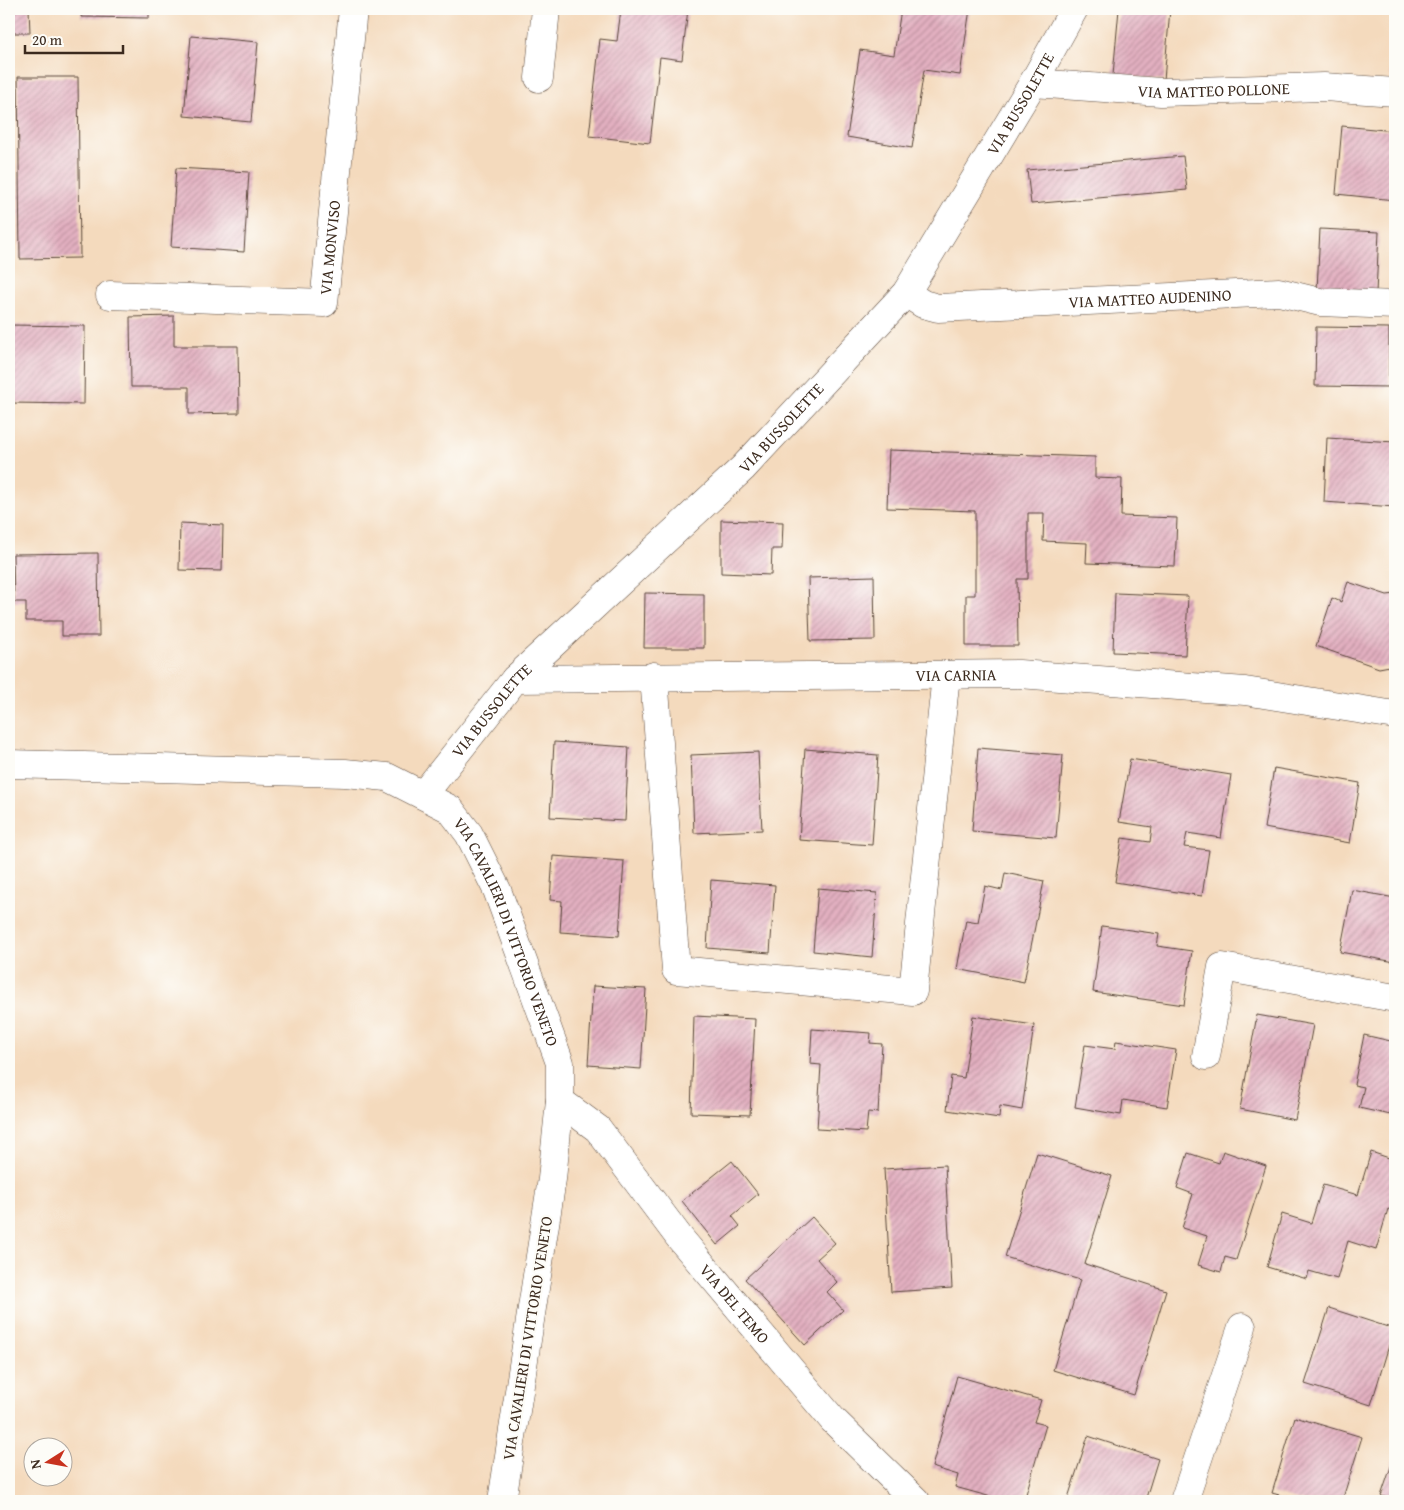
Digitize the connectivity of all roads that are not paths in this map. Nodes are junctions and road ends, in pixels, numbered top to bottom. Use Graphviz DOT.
graph roads {
  1 [pos="353,9"];
  2 [pos="546,9"];
  3 [pos="1074,9"];
  4 [pos="539,78"];
  5 [pos="1033,83"];
  6 [pos="1395,92"];
  7 [pos="906,293"];
  8 [pos="110,295"];
  9 [pos="1395,305"];
  10 [pos="946,674"];
  11 [pos="654,676"];
  12 [pos="515,679"];
  13 [pos="1395,715"];
  14 [pos="9,764"];
  15 [pos="423,795"];
  16 [pos="1395,998"];
  17 [pos="1206,1056"];
  18 [pos="560,1101"];
  19 [pos="1242,1327"];
  20 [pos="502,1501"];
  21 [pos="916,1501"];
  22 [pos="1184,1501"];
  1 -- 8 [label="street, VIA MONVISO"];
  2 -- 4 [label="street"];
  3 -- 5 [label="street, VIA BUSSOLETTE"];
  5 -- 6 [label="street, VIA MATTEO POLLONE"];
  5 -- 7 [label="street, VIA BUSSOLETTE"];
  7 -- 9 [label="street, VIA MATTEO AUDENINO"];
  7 -- 12 [label="street, VIA BUSSOLETTE"];
  10 -- 11 [label="street, VIA CARNIA"];
  10 -- 11 [label="street"];
  10 -- 13 [label="street, VIA CARNIA"];
  11 -- 12 [label="street, VIA CARNIA"];
  12 -- 15 [label="street, VIA BUSSOLETTE"];
  14 -- 15 [label="street, VIA CAVALIERI DI VITTORIO VENETO"];
  15 -- 18 [label="street, VIA CAVALIERI DI VITTORIO VENETO"];
  16 -- 17 [label="street"];
  18 -- 20 [label="street, VIA CAVALIERI DI VITTORIO VENETO"];
  18 -- 21 [label="street, VIA DEL TEMO"];
  19 -- 22 [label="street"];
}
